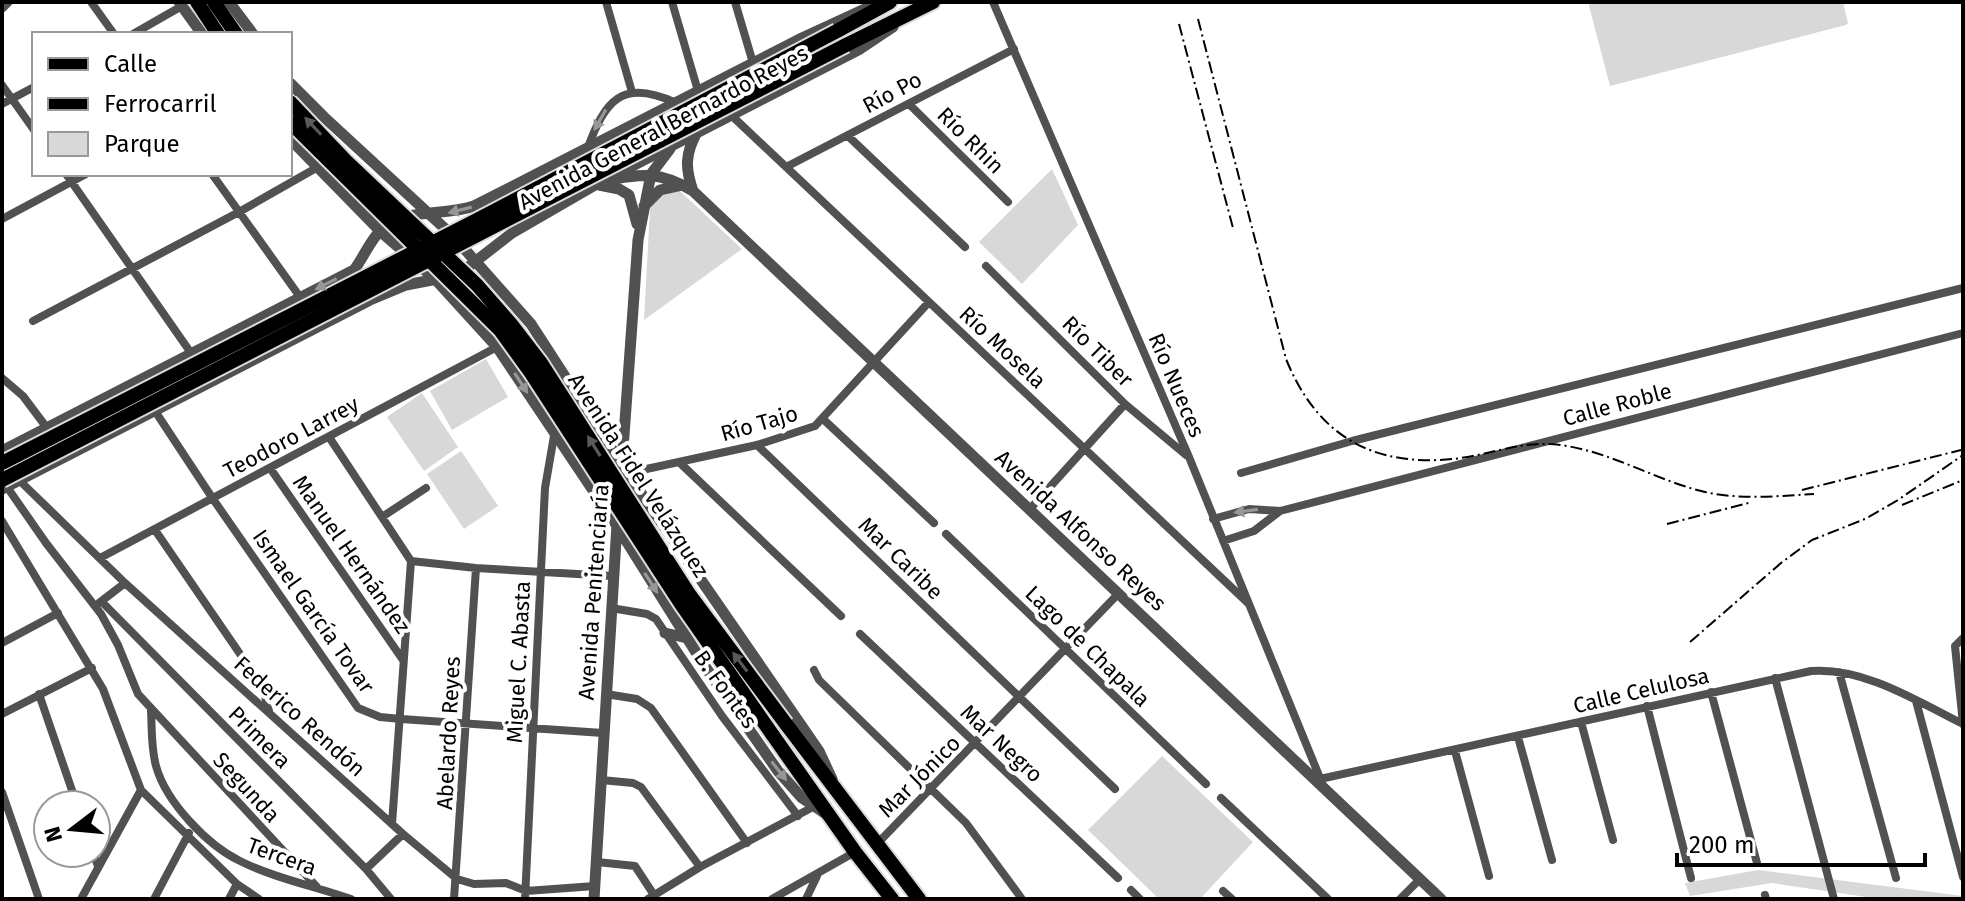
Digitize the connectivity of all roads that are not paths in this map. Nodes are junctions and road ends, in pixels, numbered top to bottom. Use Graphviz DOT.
graph roads {
  1 [pos="9,2"];
  2 [pos="91,2"];
  3 [pos="214,2"];
  4 [pos="229,2"];
  5 [pos="606,2"];
  6 [pos="672,2"];
  7 [pos="735,2"];
  8 [pos="880,2"];
  9 [pos="890,2"];
  10 [pos="933,2"];
  11 [pos="993,2"];
  12 [pos="186,3"];
  13 [pos="2,9"];
  14 [pos="915,11"];
  15 [pos="113,32"];
  16 [pos="136,32"];
  17 [pos="201,32"];
  18 [pos="216,32"];
  19 [pos="235,32"];
  20 [pos="252,32"];
  21 [pos="1014,49"];
  22 [pos="753,63"];
  23 [pos="2,85"];
  24 [pos="292,85"];
  25 [pos="32,88"];
  26 [pos="698,91"];
  27 [pos="632,92"];
  28 [pos="12,99"];
  29 [pos="676,103"];
  30 [pos="2,104"];
  31 [pos="292,104"];
  32 [pos="909,104"];
  33 [pos="731,115"];
  34 [pos="292,124"];
  35 [pos="32,127"];
  36 [pos="697,132"];
  37 [pos="848,136"];
  38 [pos="292,141"];
  39 [pos="674,144"];
  40 [pos="587,150"];
  41 [pos="375,164"];
  42 [pos="318,167"];
  43 [pos="786,167"];
  44 [pos="651,174"];
  45 [pos="213,176"];
  46 [pos="68,178"];
  47 [pos="599,183"];
  48 [pos="688,188"];
  49 [pos="344,192"];
  50 [pos="492,197"];
  51 [pos="1008,202"];
  52 [pos="644,207"];
  53 [pos="239,212"];
  54 [pos="429,214"];
  55 [pos="2,219"];
  56 [pos="380,231"];
  57 [pos="512,233"];
  58 [pos="638,240"];
  59 [pos="965,247"];
  60 [pos="477,262"];
  61 [pos="986,266"];
  62 [pos="133,268"];
  63 [pos="354,270"];
  64 [pos="436,280"];
  65 [pos="1963,288"];
  66 [pos="300,297"];
  67 [pos="370,300"];
  68 [pos="929,302"];
  69 [pos="517,308"];
  70 [pos="33,321"];
  71 [pos="479,326"];
  72 [pos="1963,333"];
  73 [pos="497,347"];
  74 [pos="191,353"];
  75 [pos="874,362"];
  76 [pos="2,378"];
  77 [pos="1125,404"];
  78 [pos="155,411"];
  79 [pos="823,419"];
  80 [pos="47,428"];
  81 [pos="554,436"];
  82 [pos="329,437"];
  83 [pos="757,445"];
  84 [pos="1085,449"];
  85 [pos="615,450"];
  86 [pos="2,451"];
  87 [pos="1189,457"];
  88 [pos="2,463"];
  89 [pos="680,463"];
  90 [pos="270,468"];
  91 [pos="625,468"];
  92 [pos="1241,473"];
  93 [pos="586,480"];
  94 [pos="20,481"];
  95 [pos="4,485"];
  96 [pos="426,488"];
  97 [pos="213,499"];
  98 [pos="1030,509"];
  99 [pos="1280,511"];
  100 [pos="658,516"];
  101 [pos="382,517"];
  102 [pos="1213,519"];
  103 [pos="2,521"];
  104 [pos="934,523"];
  105 [pos="617,526"];
  106 [pos="155,530"];
  107 [pos="946,534"];
  108 [pos="1223,541"];
  109 [pos="630,549"];
  110 [pos="100,558"];
  111 [pos="411,561"];
  112 [pos="476,568"];
  113 [pos="542,572"];
  114 [pos="612,576"];
  115 [pos="125,583"];
  116 [pos="1119,593"];
  117 [pos="98,604"];
  118 [pos="1250,605"];
  119 [pos="611,608"];
  120 [pos="58,613"];
  121 [pos="841,616"];
  122 [pos="665,633"];
  123 [pos="860,634"];
  124 [pos="687,638"];
  125 [pos="1959,641"];
  126 [pos="2,643"];
  127 [pos="1065,649"];
  128 [pos="404,661"];
  129 [pos="92,668"];
  130 [pos="814,670"];
  131 [pos="1839,672"];
  132 [pos="1775,678"];
  133 [pos="1711,692"];
  134 [pos="39,694"];
  135 [pos="606,694"];
  136 [pos="1020,697"];
  137 [pos="1916,701"];
  138 [pos="1647,706"];
  139 [pos="151,711"];
  140 [pos="270,712"];
  141 [pos="2,714"];
  142 [pos="401,719"];
  143 [pos="1581,722"];
  144 [pos="466,723"];
  145 [pos="1963,724"];
  146 [pos="532,728"];
  147 [pos="603,733"];
  148 [pos="1518,737"];
  149 [pos="976,743"];
  150 [pos="1455,751"];
  151 [pos="601,780"];
  152 [pos="1321,782"];
  153 [pos="1206,784"];
  154 [pos="72,789"];
  155 [pos="933,789"];
  156 [pos="1115,789"];
  157 [pos="141,790"];
  158 [pos="2,792"];
  159 [pos="838,795"];
  160 [pos="1221,798"];
  161 [pos="813,807"];
  162 [pos="798,816"];
  163 [pos="829,816"];
  164 [pos="392,824"];
  165 [pos="195,827"];
  166 [pos="403,834"];
  167 [pos="186,835"];
  168 [pos="1613,840"];
  169 [pos="112,841"];
  170 [pos="747,843"];
  171 [pos="876,845"];
  172 [pos="855,852"];
  173 [pos="1552,860"];
  174 [pos="597,862"];
  175 [pos="1757,863"];
  176 [pos="700,867"];
  177 [pos="96,869"];
  178 [pos="366,869"];
  179 [pos="817,876"];
  180 [pos="1489,876"];
  181 [pos="1963,877"];
  182 [pos="1118,878"];
  183 [pos="1691,878"];
  184 [pos="1896,878"];
  185 [pos="457,879"];
  186 [pos="1420,879"];
  187 [pos="237,884"];
  188 [pos="595,886"];
  189 [pos="317,887"];
  190 [pos="1131,890"];
  191 [pos="1223,891"];
  192 [pos="525,895"];
  193 [pos="651,897"];
  194 [pos="39,899"];
  195 [pos="81,899"];
  196 [pos="154,899"];
  197 [pos="229,899"];
  198 [pos="259,899"];
  199 [pos="351,899"];
  200 [pos="391,899"];
  201 [pos="454,899"];
  202 [pos="594,899"];
  203 [pos="772,899"];
  204 [pos="806,899"];
  205 [pos="892,899"];
  206 [pos="919,899"];
  207 [pos="1022,899"];
  208 [pos="1140,899"];
  209 [pos="1232,899"];
  210 [pos="1328,899"];
  211 [pos="1400,899"];
  212 [pos="1441,899"];
  213 [pos="1834,899"];
  1 -- 13 [label="street"];
  2 -- 15 [label="street"];
  3 -- 19 [label="main road"];
  4 -- 20 [label="street"];
  5 -- 27 [label="street"];
  6 -- 26 [label="street"];
  7 -- 22 [label="street"];
  8 -- 22 [label="street, Avenida General Bernardo Reyes"];
  9 -- 88 [label="main road, Avenida General Bernardo Reyes, bridge"];
  10 -- 14 [label="main road, Avenida General Bernardo Reyes"];
  11 -- 21 [label="street, Río Nueces"];
  12 -- 16 [label="street"];
  12 -- 17 [label="street"];
  12 -- 18 [label="main road"];
  14 -- 33 [label="street, Avenida General Bernardo Reyes"];
  14 -- 95 [label="main road, Avenida General Bernardo Reyes, bridge"];
  21 -- 32 [label="street, Río Po"];
  21 -- 87 [label="street, Río Nueces"];
  22 -- 26 [label="street, Avenida General Bernardo Reyes"];
  23 -- 28 [label="street"];
  24 -- 41 [label="street"];
  25 -- 28 [label="street"];
  26 -- 29 [label="street, Avenida General Bernardo Reyes"];
  27 -- 29 [label="street"];
  27 -- 40 [label="street, one-way"];
  28 -- 30 [label="street"];
  28 -- 35 [label="street"];
  29 -- 40 [label="street, Avenida General Bernardo Reyes"];
  159 -- 31 [label="main road, Avenida Fidel Velázquez, one-way, bridge"];
  32 -- 37 [label="street, Río Po"];
  32 -- 51 [label="street, Río Rhin"];
  33 -- 36 [label="street, Avenida General Bernardo Reyes"];
  33 -- 43 [label="street, Río Mosela"];
  34 -- 163 [label="main road, Avenida Fidel Velázquez, bridge"];
  36 -- 39 [label="street, Avenida General Bernardo Reyes"];
  36 -- 48 [label="street"];
  37 -- 43 [label="street, Río Po"];
  37 -- 59 [label="street"];
  38 -- 42 [label="street"];
  39 -- 44 [label="street, Avenida Penitenciaría"];
  39 -- 47 [label="street, Avenida General Bernardo Reyes"];
  40 -- 50 [label="street, Avenida General Bernardo Reyes"];
  41 -- 49 [label="street"];
  41 -- 54 [label="street"];
  42 -- 49 [label="street"];
  42 -- 53 [label="street"];
  43 -- 68 [label="street, Río Mosela"];
  44 -- 47 [label="street, Avenida Alfonso Reyes"];
  44 -- 48 [label="street, Avenida Alfonso Reyes"];
  44 -- 52 [label="street, Avenida Penitenciaría"];
  45 -- 53 [label="street"];
  46 -- 55 [label="street"];
  46 -- 62 [label="street"];
  47 -- 57 [label="street, Avenida General Bernardo Reyes"];
  47 -- 58 [label="street, Avenida Penitenciaría"];
  48 -- 52 [label="street"];
  48 -- 75 [label="street, Avenida Alfonso Reyes"];
  49 -- 56 [label="street"];
  50 -- 54 [label="street, Avenida General Bernardo Reyes, one-way"];
  50 -- 57 [label="street"];
  52 -- 58 [label="street, Avenida Penitenciaría"];
  53 -- 62 [label="street"];
  53 -- 66 [label="street"];
  54 -- 56 [label="street, Avenida General Bernardo Reyes"];
  54 -- 60 [label="street"];
  56 -- 63 [label="street"];
  56 -- 64 [label="street"];
  57 -- 60 [label="street, Avenida General Bernardo Reyes"];
  58 -- 91 [label="street, Avenida Penitenciaría"];
  60 -- 64 [label="street, Avenida General Bernardo Reyes"];
  60 -- 69 [label="street"];
  61 -- 77 [label="street, Río Tiber"];
  62 -- 70 [label="street"];
  62 -- 74 [label="street"];
  63 -- 66 [label="street, one-way"];
  63 -- 67 [label="street"];
  64 -- 67 [label="street, Avenida General Bernardo Reyes"];
  64 -- 71 [label="street"];
  65 -- 92 [label="street"];
  66 -- 74 [label="street"];
  67 -- 78 [label="street, Avenida General Bernardo Reyes"];
  68 -- 75 [label="street, Río Tajo"];
  68 -- 84 [label="street, Río Mosela"];
  69 -- 71 [label="street"];
  69 -- 85 [label="street"];
  71 -- 73 [label="street"];
  72 -- 99 [label="street, Calle Roble"];
  73 -- 81 [label="street, one-way"];
  73 -- 82 [label="street, Teodoro Larrey"];
  74 -- 80 [label="street"];
  75 -- 79 [label="street, Río Tajo"];
  75 -- 98 [label="street, Avenida Alfonso Reyes"];
  76 -- 80 [label="street"];
  77 -- 84 [label="street"];
  77 -- 87 [label="street, Río Tiber"];
  78 -- 94 [label="street, Avenida General Bernardo Reyes"];
  78 -- 97 [label="street, Ismael García Tovar"];
  79 -- 83 [label="street, Río Tajo"];
  79 -- 104 [label="street"];
  80 -- 86 [label="street"];
  81 -- 93 [label="street"];
  81 -- 113 [label="street, Miguel C. Abasta"];
  82 -- 90 [label="street, Teodoro Larrey"];
  82 -- 101 [label="street"];
  83 -- 89 [label="street, Río Tajo"];
  83 -- 136 [label="street, Mar Caribe"];
  84 -- 98 [label="street"];
  84 -- 118 [label="street, Río Mosela"];
  85 -- 91 [label="street"];
  85 -- 93 [label="street"];
  87 -- 102 [label="street, Río Nueces"];
  89 -- 91 [label="street, Río Tajo"];
  89 -- 121 [label="street"];
  90 -- 97 [label="street, Teodoro Larrey"];
  90 -- 128 [label="street, Manuel Hernández"];
  91 -- 100 [label="street"];
  91 -- 105 [label="street, Avenida Penitenciaría"];
  93 -- 105 [label="street"];
  94 -- 95 [label="street, Avenida General Bernardo Reyes"];
  94 -- 110 [label="street, Federico Rendón"];
  95 -- 117 [label="street, Primera"];
  96 -- 101 [label="street"];
  97 -- 106 [label="street, Teodoro Larrey"];
  97 -- 142 [label="street, Ismael García Tovar"];
  98 -- 116 [label="street, Avenida Alfonso Reyes"];
  99 -- 102 [label="street, Calle Roble, one-way"];
  99 -- 108 [label="street, Calle Roble"];
  100 -- 109 [label="street"];
  100 -- 159 [label="street"];
  101 -- 111 [label="street"];
  102 -- 108 [label="street, Río Nueces"];
  103 -- 120 [label="street"];
  105 -- 109 [label="street"];
  105 -- 114 [label="street, Avenida Penitenciaría"];
  106 -- 110 [label="street, Teodoro Larrey"];
  106 -- 140 [label="street"];
  107 -- 127 [label="street, Lago de Chapala"];
  108 -- 118 [label="street, Río Nueces"];
  109 -- 124 [label="street, one-way"];
  110 -- 115 [label="street, Federico Rendón"];
  111 -- 112 [label="street"];
  111 -- 128 [label="street"];
  112 -- 113 [label="street"];
  112 -- 144 [label="street, Abelardo Reyes"];
  113 -- 114 [label="street"];
  113 -- 146 [label="street, Miguel C. Abasta"];
  114 -- 119 [label="street, Avenida Penitenciaría"];
  115 -- 117 [label="street"];
  115 -- 140 [label="street, Federico Rendón"];
  116 -- 127 [label="street, Mar Jónico"];
  116 -- 152 [label="street, Avenida Alfonso Reyes"];
  117 -- 139 [label="street, Primera"];
  117 -- 178 [label="street, Primera"];
  118 -- 152 [label="street, Río Nueces"];
  119 -- 122 [label="street, B. Fontes"];
  119 -- 135 [label="street, Avenida Penitenciaría"];
  120 -- 126 [label="street"];
  120 -- 129 [label="street"];
  122 -- 124 [label="street"];
  122 -- 162 [label="street, B. Fontes"];
  123 -- 149 [label="street, Mar Negro"];
  124 -- 161 [label="street, one-way"];
  125 -- 145 [label="street"];
  127 -- 136 [label="street, Mar Jónico"];
  127 -- 153 [label="street, Lago de Chapala"];
  128 -- 142 [label="street"];
  129 -- 134 [label="street"];
  129 -- 157 [label="street"];
  130 -- 155 [label="street"];
  131 -- 132 [label="street, Calle Celulosa"];
  131 -- 137 [label="street, Calle Celulosa"];
  131 -- 184 [label="street"];
  132 -- 133 [label="street, Calle Celulosa"];
  132 -- 213 [label="street"];
  133 -- 138 [label="street, Calle Celulosa"];
  133 -- 175 [label="street"];
  134 -- 141 [label="street"];
  134 -- 154 [label="street"];
  135 -- 147 [label="street, Avenida Penitenciaría"];
  135 -- 170 [label="street"];
  136 -- 149 [label="street, Mar Jónico"];
  136 -- 156 [label="street, Mar Caribe"];
  137 -- 145 [label="street, Calle Celulosa"];
  137 -- 181 [label="street"];
  138 -- 143 [label="street, Calle Celulosa"];
  138 -- 183 [label="street"];
  139 -- 165 [label="street, Tercera"];
  139 -- 189 [label="street, Segunda"];
  140 -- 164 [label="street, Federico Rendón"];
  142 -- 144 [label="street, Ismael García Tovar"];
  142 -- 164 [label="street"];
  143 -- 148 [label="street, Calle Celulosa"];
  143 -- 168 [label="street"];
  144 -- 146 [label="street, Ismael García Tovar"];
  144 -- 185 [label="street, Abelardo Reyes"];
  146 -- 147 [label="street, Ismael García Tovar"];
  146 -- 192 [label="street, Miguel C. Abasta"];
  147 -- 151 [label="street, Avenida Penitenciaría"];
  148 -- 150 [label="street, Calle Celulosa"];
  148 -- 173 [label="street"];
  149 -- 155 [label="street, Mar Jónico"];
  149 -- 182 [label="street, Mar Negro"];
  150 -- 152 [label="street, Calle Celulosa"];
  150 -- 180 [label="street"];
  151 -- 174 [label="street, Avenida Penitenciaría"];
  151 -- 176 [label="street"];
  152 -- 186 [label="street, Avenida Alfonso Reyes"];
  155 -- 171 [label="street, Mar Jónico"];
  155 -- 207 [label="street"];
  157 -- 167 [label="street"];
  157 -- 169 [label="street"];
  158 -- 194 [label="street"];
  159 -- 171 [label="main road, Avenida Fidel Velázquez"];
  160 -- 210 [label="street"];
  161 -- 162 [label="street"];
  161 -- 163 [label="street"];
  162 -- 170 [label="street"];
  163 -- 172 [label="main road, Avenida Fidel Velázquez"];
  164 -- 166 [label="street, Federico Rendón"];
  165 -- 167 [label="street"];
  165 -- 189 [label="street, Tercera"];
  166 -- 178 [label="street"];
  166 -- 185 [label="street, Federico Rendón"];
  167 -- 187 [label="street"];
  167 -- 196 [label="street"];
  170 -- 176 [label="street"];
  171 -- 206 [label="main road, Avenida Fidel Velázquez"];
  172 -- 179 [label="street"];
  172 -- 205 [label="main road, Avenida Fidel Velázquez"];
  174 -- 188 [label="street, Avenida Penitenciaría"];
  174 -- 193 [label="street"];
  176 -- 193 [label="street"];
  177 -- 195 [label="street"];
  178 -- 200 [label="street, Primera"];
  179 -- 203 [label="street"];
  179 -- 204 [label="street"];
  185 -- 192 [label="street"];
  185 -- 201 [label="street, Abelardo Reyes"];
  186 -- 211 [label="street"];
  186 -- 212 [label="street, Avenida Alfonso Reyes"];
  187 -- 197 [label="street"];
  187 -- 198 [label="street"];
  188 -- 192 [label="street"];
  188 -- 202 [label="street, Avenida Penitenciaría"];
  189 -- 199 [label="street, Tercera"];
  190 -- 208 [label="street"];
  191 -- 209 [label="street"];
}
